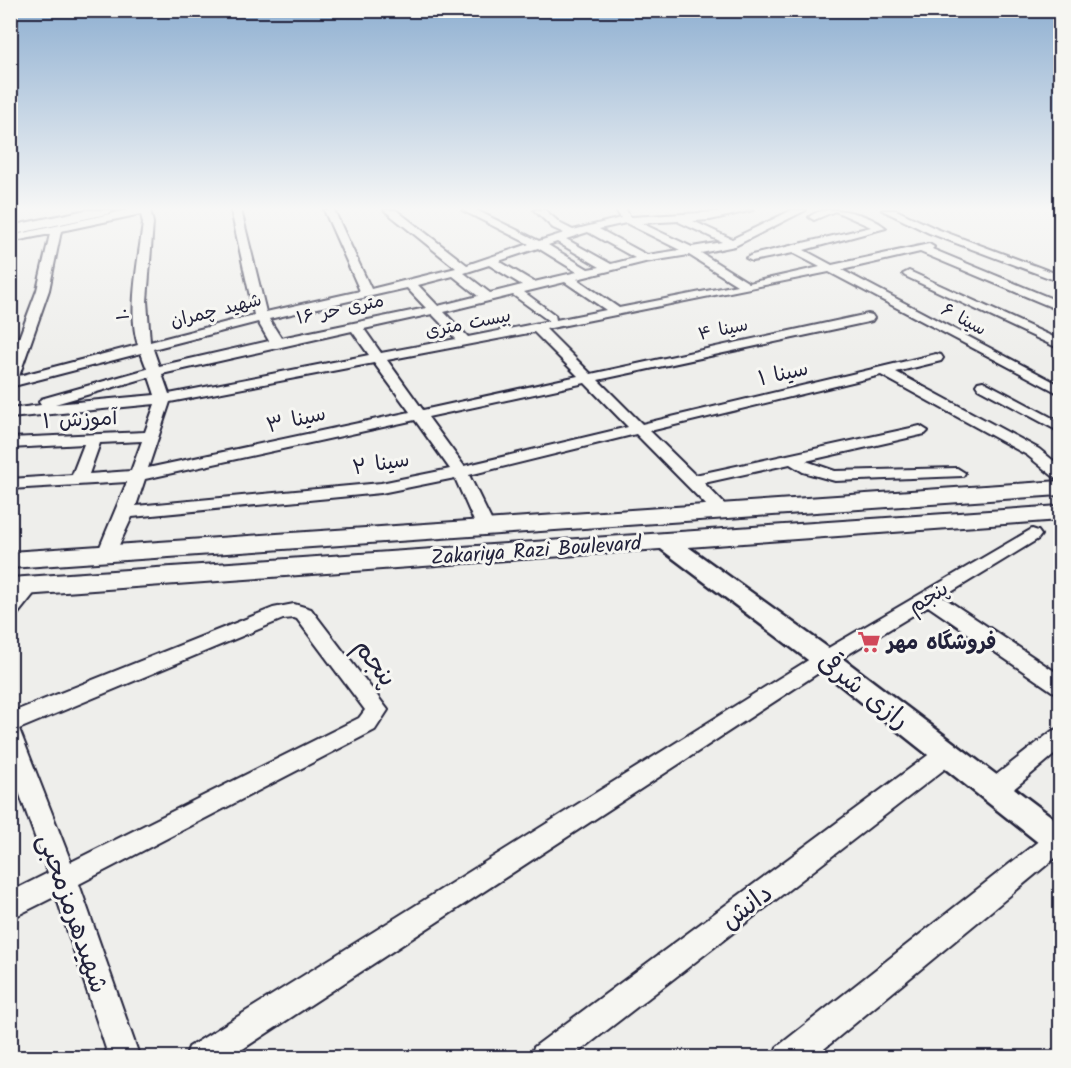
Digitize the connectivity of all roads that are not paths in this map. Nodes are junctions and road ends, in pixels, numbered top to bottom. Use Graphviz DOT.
graph roads {
  1 [pos="49,260"];
  2 [pos="145,260"];
  3 [pos="248,260"];
  4 [pos="352,260"];
  5 [pos="448,260"];
  6 [pos="494,260"];
  7 [pos="567,260"];
  8 [pos="596,260"];
  9 [pos="641,260"];
  10 [pos="705,260"];
  11 [pos="815,260"];
  12 [pos="869,260"];
  13 [pos="953,260"];
  14 [pos="1009,260"];
  15 [pos="491,261"];
  16 [pos="609,267"];
  17 [pos="831,268"];
  18 [pos="461,271"];
  19 [pos="586,273"];
  20 [pos="909,274"];
  21 [pos="566,278"];
  22 [pos="1060,279"];
  23 [pos="410,284"];
  24 [pos="532,286"];
  25 [pos="747,287"];
  26 [pos="514,290"];
  27 [pos="367,294"];
  28 [pos="487,297"];
  29 [pos="1060,306"];
  30 [pos="435,310"];
  31 [pos="617,312"];
  32 [pos="261,317"];
  33 [pos="551,318"];
  34 [pos="868,318"];
  35 [pos="355,326"];
  36 [pos="537,328"];
  37 [pos="466,342"];
  38 [pos="277,343"];
  39 [pos="1060,345"];
  40 [pos="145,346"];
  41 [pos="936,358"];
  42 [pos="380,359"];
  43 [pos="884,371"];
  44 [pos="153,372"];
  45 [pos="587,378"];
  46 [pos="10,382"];
  47 [pos="983,385"];
  48 [pos="1060,390"];
  49 [pos="164,399"];
  50 [pos="26,411"];
  51 [pos="10,414"];
  52 [pos="419,414"];
  53 [pos="1060,428"];
  54 [pos="639,429"];
  55 [pos="920,430"];
  56 [pos="151,436"];
  57 [pos="94,439"];
  58 [pos="10,444"];
  59 [pos="792,459"];
  60 [pos="1053,462"];
  61 [pos="460,472"];
  62 [pos="957,473"];
  63 [pos="1060,474"];
  64 [pos="136,476"];
  65 [pos="79,479"];
  66 [pos="692,481"];
  67 [pos="10,483"];
  68 [pos="1060,488"];
  69 [pos="722,511"];
  70 [pos="125,512"];
  71 [pos="1060,513"];
  72 [pos="486,528"];
  73 [pos="661,529"];
  74 [pos="1032,535"];
  75 [pos="106,554"];
  76 [pos="10,560"];
  77 [pos="20,586"];
  78 [pos="928,597"];
  79 [pos="10,610"];
  80 [pos="825,659"];
  81 [pos="1060,685"];
  82 [pos="10,723"];
  83 [pos="10,734"];
  84 [pos="1060,737"];
  85 [pos="947,754"];
  86 [pos="995,790"];
  87 [pos="1060,840"];
  88 [pos="64,879"];
  89 [pos="10,906"];
  90 [pos="793,1056"];
  91 [pos="124,1058"];
  92 [pos="200,1058"];
  93 [pos="546,1058"];
  1 -- 46 [label="street"];
  2 -- 40 [label="street, ۱۰"];
  3 -- 32 [label="street"];
  4 -- 27 [label="street"];
  5 -- 18 [label="street"];
  6 -- 15 [label="street, شهید چمران"];
  7 -- 19 [label="street"];
  8 -- 16 [label="street"];
  9 -- 16 [label="street, ۱۶ متری حر"];
  10 -- 25 [label="street"];
  11 -- 17 [label="street, سینا ۶"];
  12 -- 17 [label="street, بیست متری"];
  13 -- 29 [label="street, بیست متری"];
  14 -- 22 [label="street"];
  15 -- 18 [label="street, شهید چمران"];
  15 -- 24 [label="street"];
  16 -- 19 [label="street, ۱۶ متری حر"];
  17 -- 25 [label="street, بیست متری"];
  17 -- 48 [label="street, سینا ۶"];
  18 -- 23 [label="street, شهید چمران"];
  18 -- 28 [label="street"];
  19 -- 21 [label="street, ۱۶ متری حر"];
  20 -- 39 [label="street"];
  21 -- 24 [label="street, ۱۶ متری حر"];
  21 -- 31 [label="street"];
  23 -- 27 [label="street, شهید چمران"];
  23 -- 30 [label="street"];
  24 -- 26 [label="street, ۱۶ متری حر"];
  25 -- 31 [label="street, بیست متری"];
  26 -- 28 [label="street, ۱۶ متری حر"];
  26 -- 33 [label="street"];
  27 -- 32 [label="street, شهید چمران"];
  28 -- 30 [label="street, ۱۶ متری حر"];
  30 -- 35 [label="street, ۱۶ متری حر"];
  30 -- 37 [label="street"];
  31 -- 36 [label="street, بیست متری"];
  32 -- 38 [label="street"];
  32 -- 40 [label="street, شهید چمران"];
  34 -- 45 [label="street, سینا ۴"];
  35 -- 38 [label="street, ۱۶ متری حر"];
  35 -- 42 [label="street"];
  36 -- 37 [label="street, بیست متری"];
  36 -- 45 [label="street"];
  37 -- 42 [label="street, بیست متری"];
  38 -- 44 [label="street, ۱۶ متری حر"];
  40 -- 44 [label="street, ۱۰"];
  40 -- 46 [label="street, شهید چمران"];
  41 -- 43 [label="street, ۱ سینا"];
  42 -- 49 [label="street, بیست متری"];
  42 -- 52 [label="street"];
  43 -- 54 [label="street, ۱ سینا"];
  43 -- 60 [label="street"];
  44 -- 49 [label="street, ۱۰"];
  44 -- 50 [label="street, ۱۶ متری حر"];
  45 -- 52 [label="street, سینا ۳"];
  45 -- 54 [label="street"];
  47 -- 53 [label="street"];
  49 -- 50 [label="street, بیست متری"];
  49 -- 56 [label="street"];
  50 -- 51 [label="street, بیست متری"];
  52 -- 61 [label="street"];
  52 -- 64 [label="street, سینا ۳"];
  54 -- 61 [label="street, سینا ۲"];
  54 -- 66 [label="street"];
  55 -- 59 [label="street"];
  56 -- 57 [label="street, آموزش ۱"];
  56 -- 64 [label="street"];
  57 -- 58 [label="street, آموزش ۱"];
  57 -- 65 [label="street"];
  59 -- 62 [label="street"];
  59 -- 66 [label="street"];
  60 -- 63 [label="street"];
  61 -- 70 [label="street, سینا ۲"];
  61 -- 72 [label="street"];
  64 -- 65 [label="street, سینا ۳"];
  64 -- 70 [label="street"];
  65 -- 67 [label="street, سینا ۳"];
  66 -- 69 [label="street"];
  68 -- 69 [label="main road, Zakariya Razi Boulevard"];
  69 -- 73 [label="main road, Zakariya Razi Boulevard"];
  70 -- 75 [label="street"];
  71 -- 73 [label="main road, Zakariya Razi Boulevard"];
  72 -- 73 [label="main road, Zakariya Razi Boulevard"];
  72 -- 75 [label="main road, Zakariya Razi Boulevard"];
  73 -- 77 [label="main road, Zakariya Razi Boulevard"];
  73 -- 80 [label="street, رازی شرقی"];
  74 -- 78 [label="street, پنجم"];
  75 -- 76 [label="main road, Zakariya Razi Boulevard"];
  77 -- 79 [label="street"];
  78 -- 80 [label="street, پنجم"];
  78 -- 81 [label="street"];
  80 -- 85 [label="street, رازی شرقی"];
  80 -- 92 [label="street, پنجم"];
  82 -- 88 [label="street, پنجم"];
  83 -- 88 [label="street, شهیدهرمزمحبی"];
  84 -- 86 [label="street"];
  85 -- 86 [label="street, رازی شرقی"];
  85 -- 93 [label="street, دانش"];
  86 -- 87 [label="street, رازی شرقی"];
  87 -- 90 [label="street"];
  88 -- 89 [label="street"];
  88 -- 91 [label="street, شهیدهرمزمحبی"];
}
